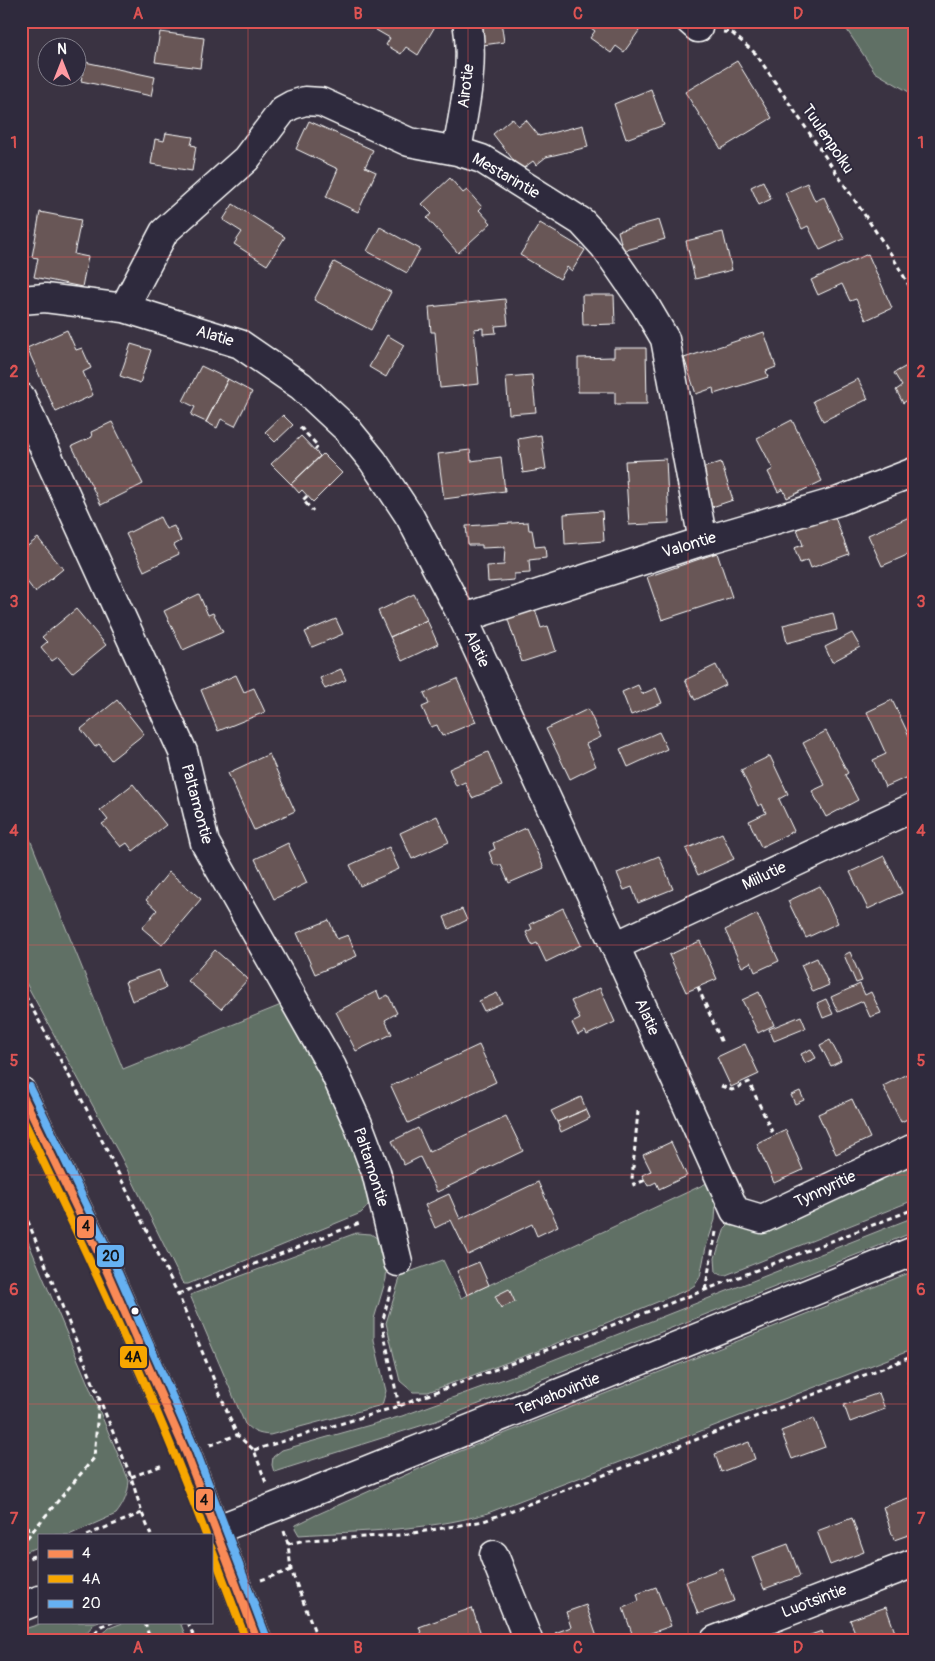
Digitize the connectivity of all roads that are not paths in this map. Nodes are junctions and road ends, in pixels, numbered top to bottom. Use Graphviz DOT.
graph roads {
  1 [pos="467,21"];
  2 [pos="457,151"];
  3 [pos="21,300"];
  4 [pos="124,308"];
  5 [pos="21,398"];
  6 [pos="914,472"];
  7 [pos="702,540"];
  8 [pos="463,618"];
  9 [pos="914,807"];
  10 [pos="615,946"];
  11 [pos="21,1090"];
  12 [pos="914,1148"];
  13 [pos="735,1211"];
  14 [pos="914,1252"];
  15 [pos="398,1262"];
  16 [pos="208,1532"];
  17 [pos="212,1541"];
  18 [pos="494,1555"];
  19 [pos="914,1563"];
  20 [pos="38,1600"];
  21 [pos="21,1607"];
  22 [pos="257,1640"];
  23 [pos="528,1640"];
  24 [pos="715,1640"];
  1 -- 2 [label="street, Airotie"];
  2 -- 4 [label="street, Mestarintie"];
  2 -- 7 [label="street, Mestarintie"];
  3 -- 4 [label="street, Alatie"];
  4 -- 8 [label="street, Alatie"];
  5 -- 15 [label="street, Paltamontie"];
  6 -- 7 [label="street, Valontie"];
  7 -- 8 [label="street, Valontie"];
  8 -- 10 [label="street, Alatie"];
  9 -- 10 [label="street, Miilutie"];
  10 -- 13 [label="street, Alatie"];
  11 -- 16 [label="street"];
  12 -- 13 [label="street, Tynnyritie"];
  14 -- 16 [label="street, Tervahovintie"];
  17 -- 22 [label="street"];
  18 -- 23 [label="street"];
  19 -- 24 [label="street, Luotsintie"];
  20 -- 21 [label="street"];
}
